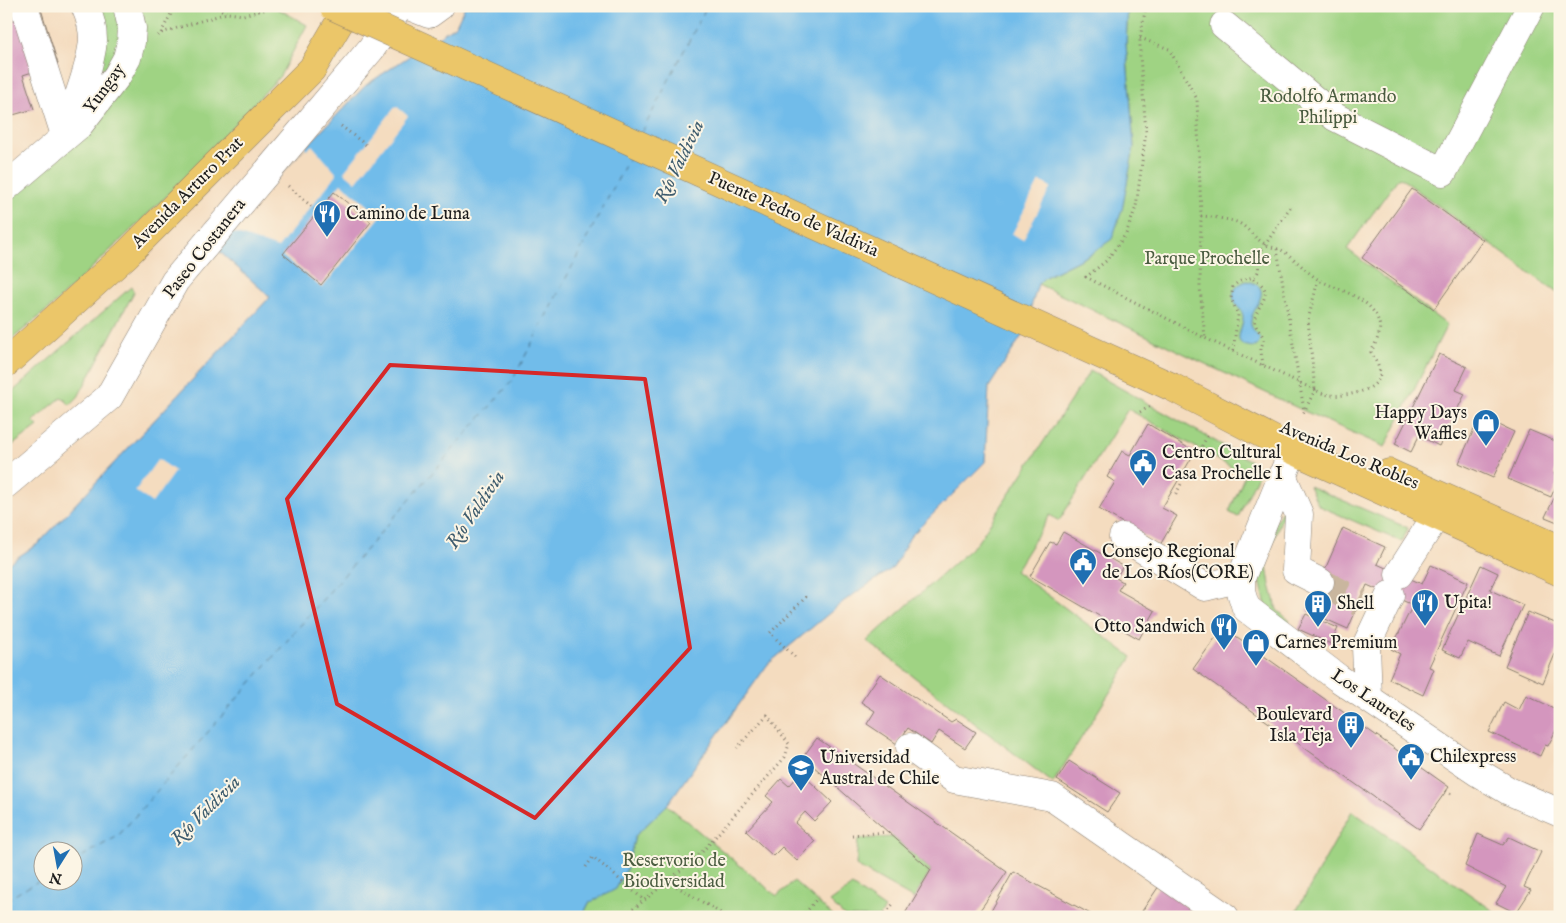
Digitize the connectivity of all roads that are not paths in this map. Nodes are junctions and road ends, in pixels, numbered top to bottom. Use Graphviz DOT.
graph roads {
  1 [pos="24,6"];
  2 [pos="84,6"];
  3 [pos="127,6"];
  4 [pos="333,6"];
  5 [pos="349,6"];
  6 [pos="400,6"];
  7 [pos="409,6"];
  8 [pos="440,6"];
  9 [pos="1531,6"];
  10 [pos="1224,25"];
  11 [pos="65,135"];
  12 [pos="6,186"];
  13 [pos="6,363"];
  14 [pos="1172,387"];
  15 [pos="1293,450"];
  16 [pos="1282,475"];
  17 [pos="6,484"];
  18 [pos="1436,516"];
  19 [pos="1123,537"];
  20 [pos="1560,549"];
  21 [pos="1560,572"];
  22 [pos="1241,578"];
  23 [pos="1320,582"];
  24 [pos="1368,697"];
  25 [pos="910,747"];
  26 [pos="1560,813"];
  27 [pos="1225,917"];
  1 -- 11 [label="street"];
  2 -- 11 [label="street, Yungay"];
  3 -- 11 [label="street, Yungay"];
  4 -- 14 [label="main road, Puente Pedro de Valdivia, bridge"];
  5 -- 13 [label="main road, Avenida Arturo Prat"];
  6 -- 17 [label="street, Paseo Costanera"];
  7 -- 8 [label="street"];
  9 -- 10 [label="street"];
  11 -- 12 [label="street, Yungay"];
  14 -- 15 [label="main road, Avenida Los Robles"];
  14 -- 20 [label="main road, Avenida Los Robles"];
  15 -- 16 [label="street"];
  15 -- 18 [label="main road, Avenida Los Robles"];
  16 -- 22 [label="street"];
  16 -- 23 [label="street"];
  18 -- 21 [label="main road, Avenida Los Robles"];
  18 -- 24 [label="street"];
  19 -- 22 [label="street"];
  22 -- 24 [label="street, Los Laureles"];
  24 -- 26 [label="street, Los Laureles"];
  25 -- 27 [label="street"];
}
